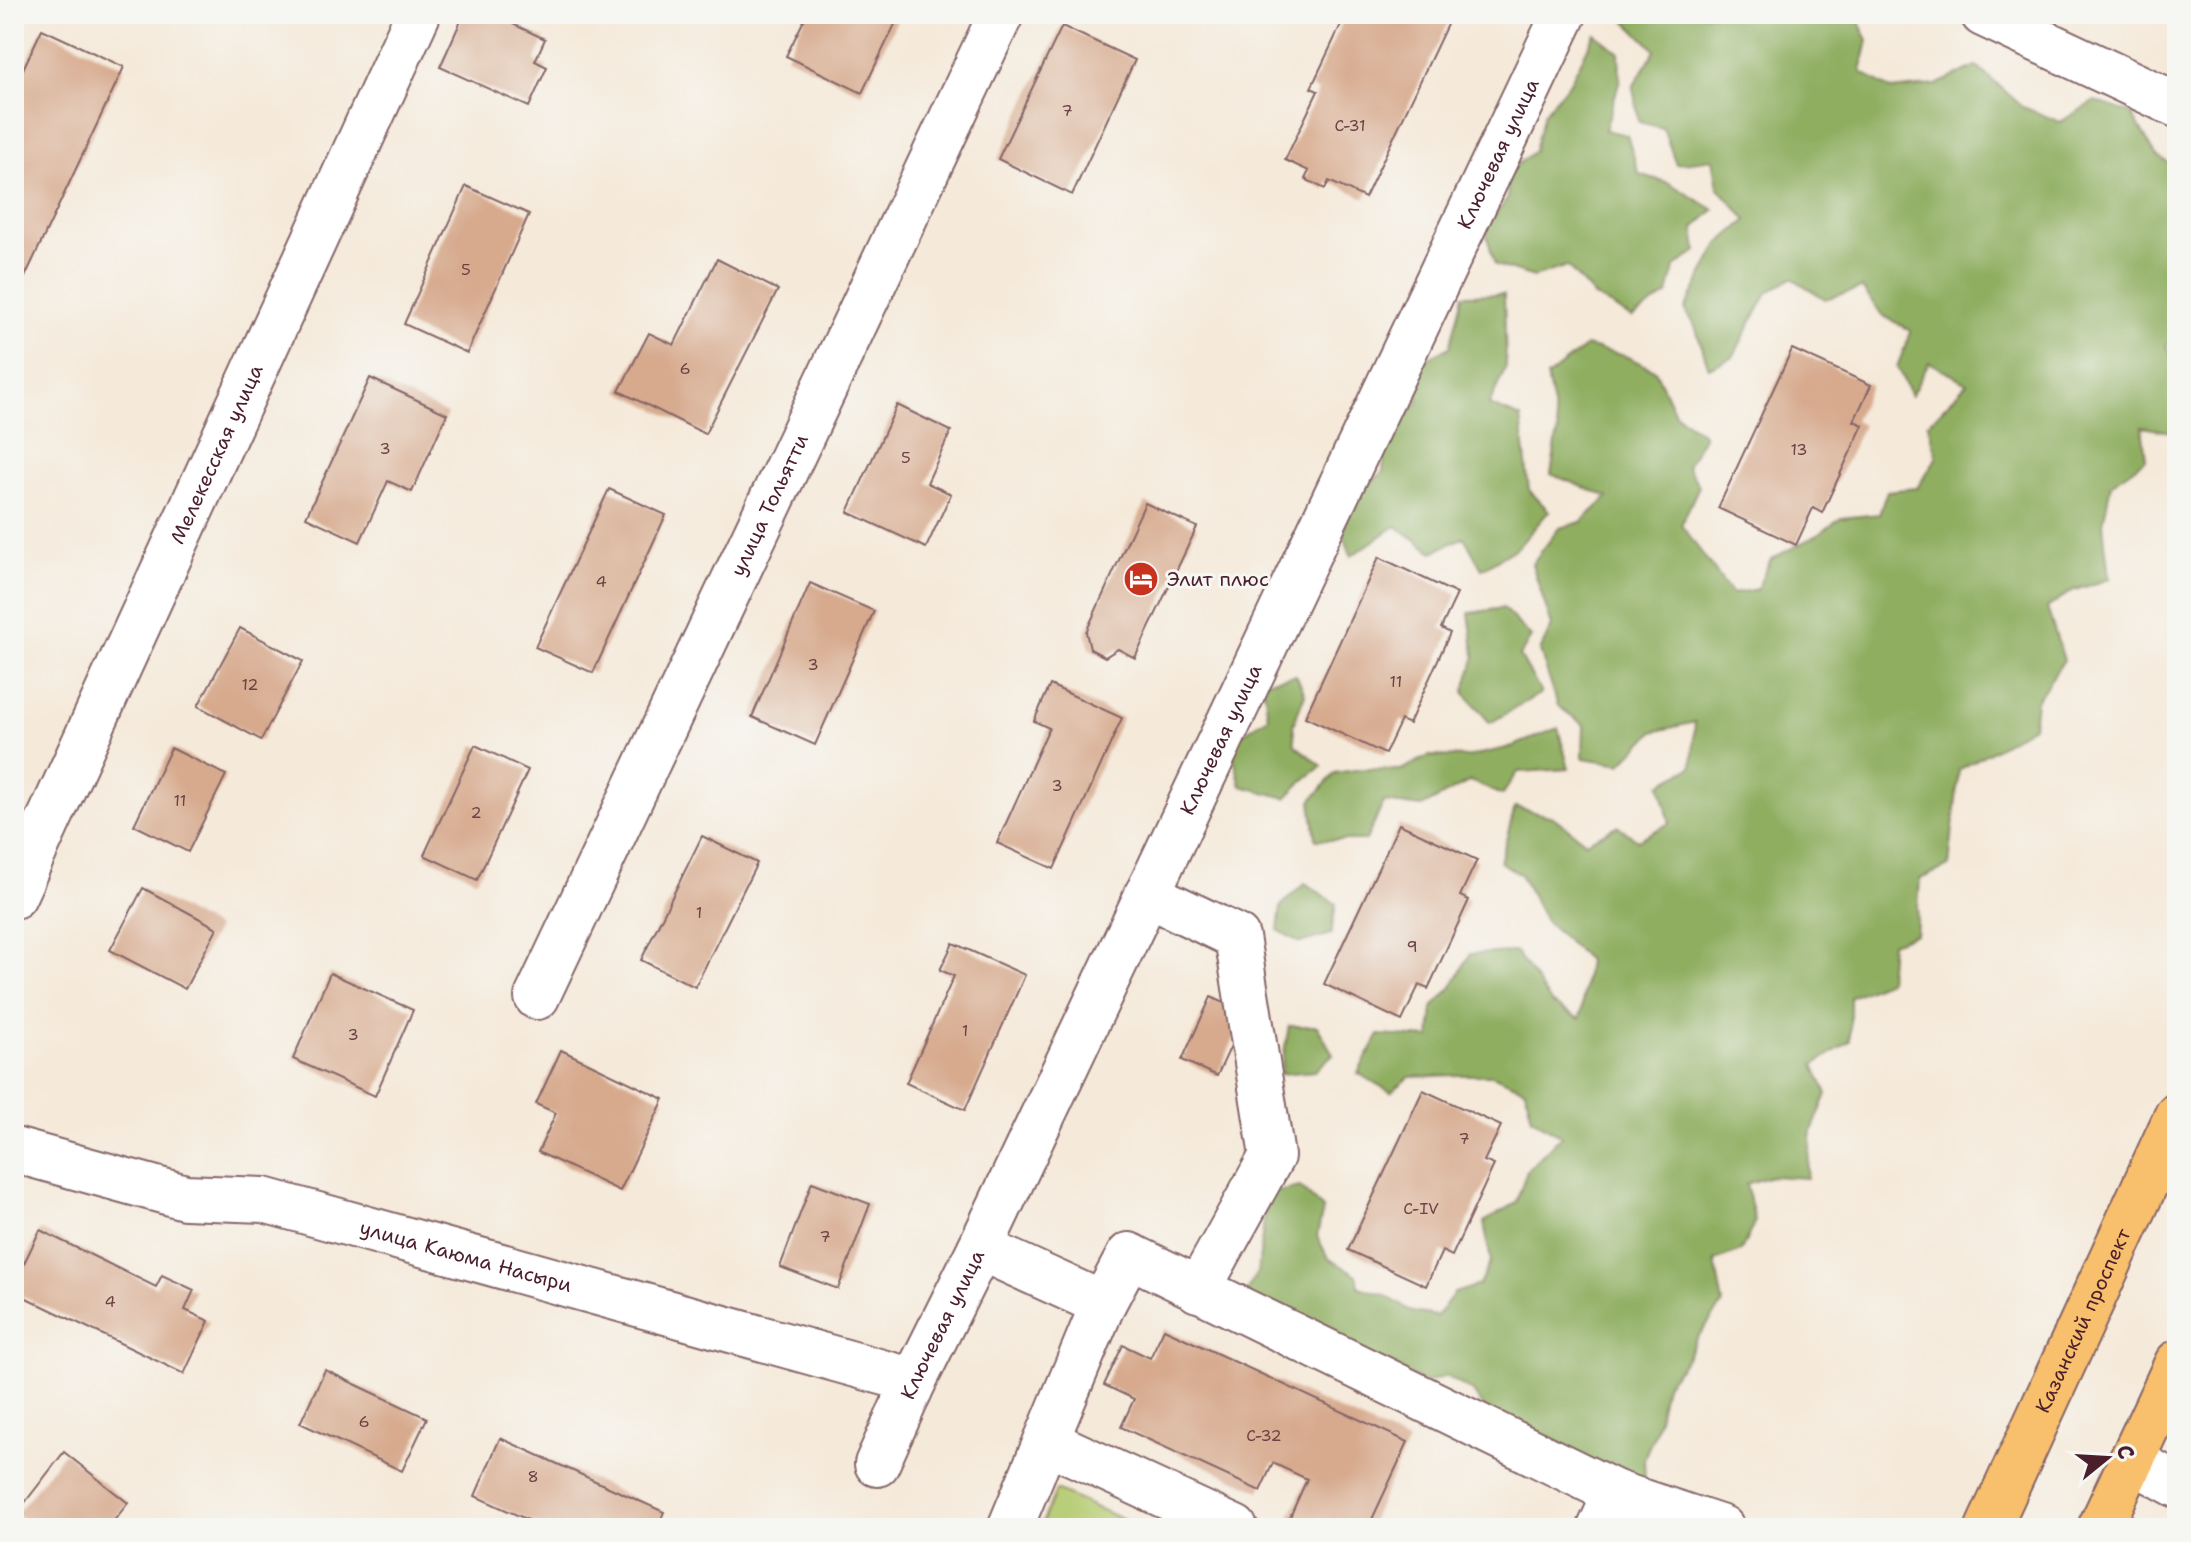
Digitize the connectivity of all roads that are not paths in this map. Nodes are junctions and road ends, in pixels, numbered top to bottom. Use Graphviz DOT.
graph roads {
  1 [pos="418,14"];
  2 [pos="1001,14"];
  3 [pos="1564,14"];
  4 [pos="1983,14"];
  5 [pos="2177,105"];
  6 [pos="1147,894"];
  7 [pos="14,896"];
  8 [pos="537,997"];
  9 [pos="2177,1115"];
  10 [pos="14,1150"];
  11 [pos="980,1248"];
  12 [pos="1198,1290"];
  13 [pos="1103,1304"];
  14 [pos="2177,1363"];
  15 [pos="914,1381"];
  16 [pos="1046,1441"];
  17 [pos="2131,1460"];
  18 [pos="877,1464"];
  19 [pos="2177,1485"];
  20 [pos="1608,1510"];
  21 [pos="1010,1528"];
  22 [pos="1235,1528"];
  23 [pos="1722,1528"];
  24 [pos="1988,1528"];
  25 [pos="2100,1528"];
  1 -- 7 [label="street, Мелекесская улица"];
  2 -- 8 [label="street, улица Тольятти"];
  3 -- 6 [label="street, Ключевая улица"];
  4 -- 5 [label="street"];
  6 -- 11 [label="street, Ключевая улица"];
  6 -- 12 [label="street"];
  9 -- 24 [label="main road, Казанский проспект"];
  10 -- 15 [label="street, улица Каюма Насыри"];
  11 -- 13 [label="street"];
  11 -- 15 [label="street, Ключевая улица"];
  12 -- 13 [label="street"];
  12 -- 20 [label="street"];
  13 -- 16 [label="street"];
  14 -- 17 [label="main road"];
  15 -- 18 [label="street, Ключевая улица"];
  16 -- 21 [label="street"];
  16 -- 22 [label="street"];
  17 -- 19 [label="street"];
  17 -- 25 [label="main road"];
  20 -- 23 [label="street"];
}
